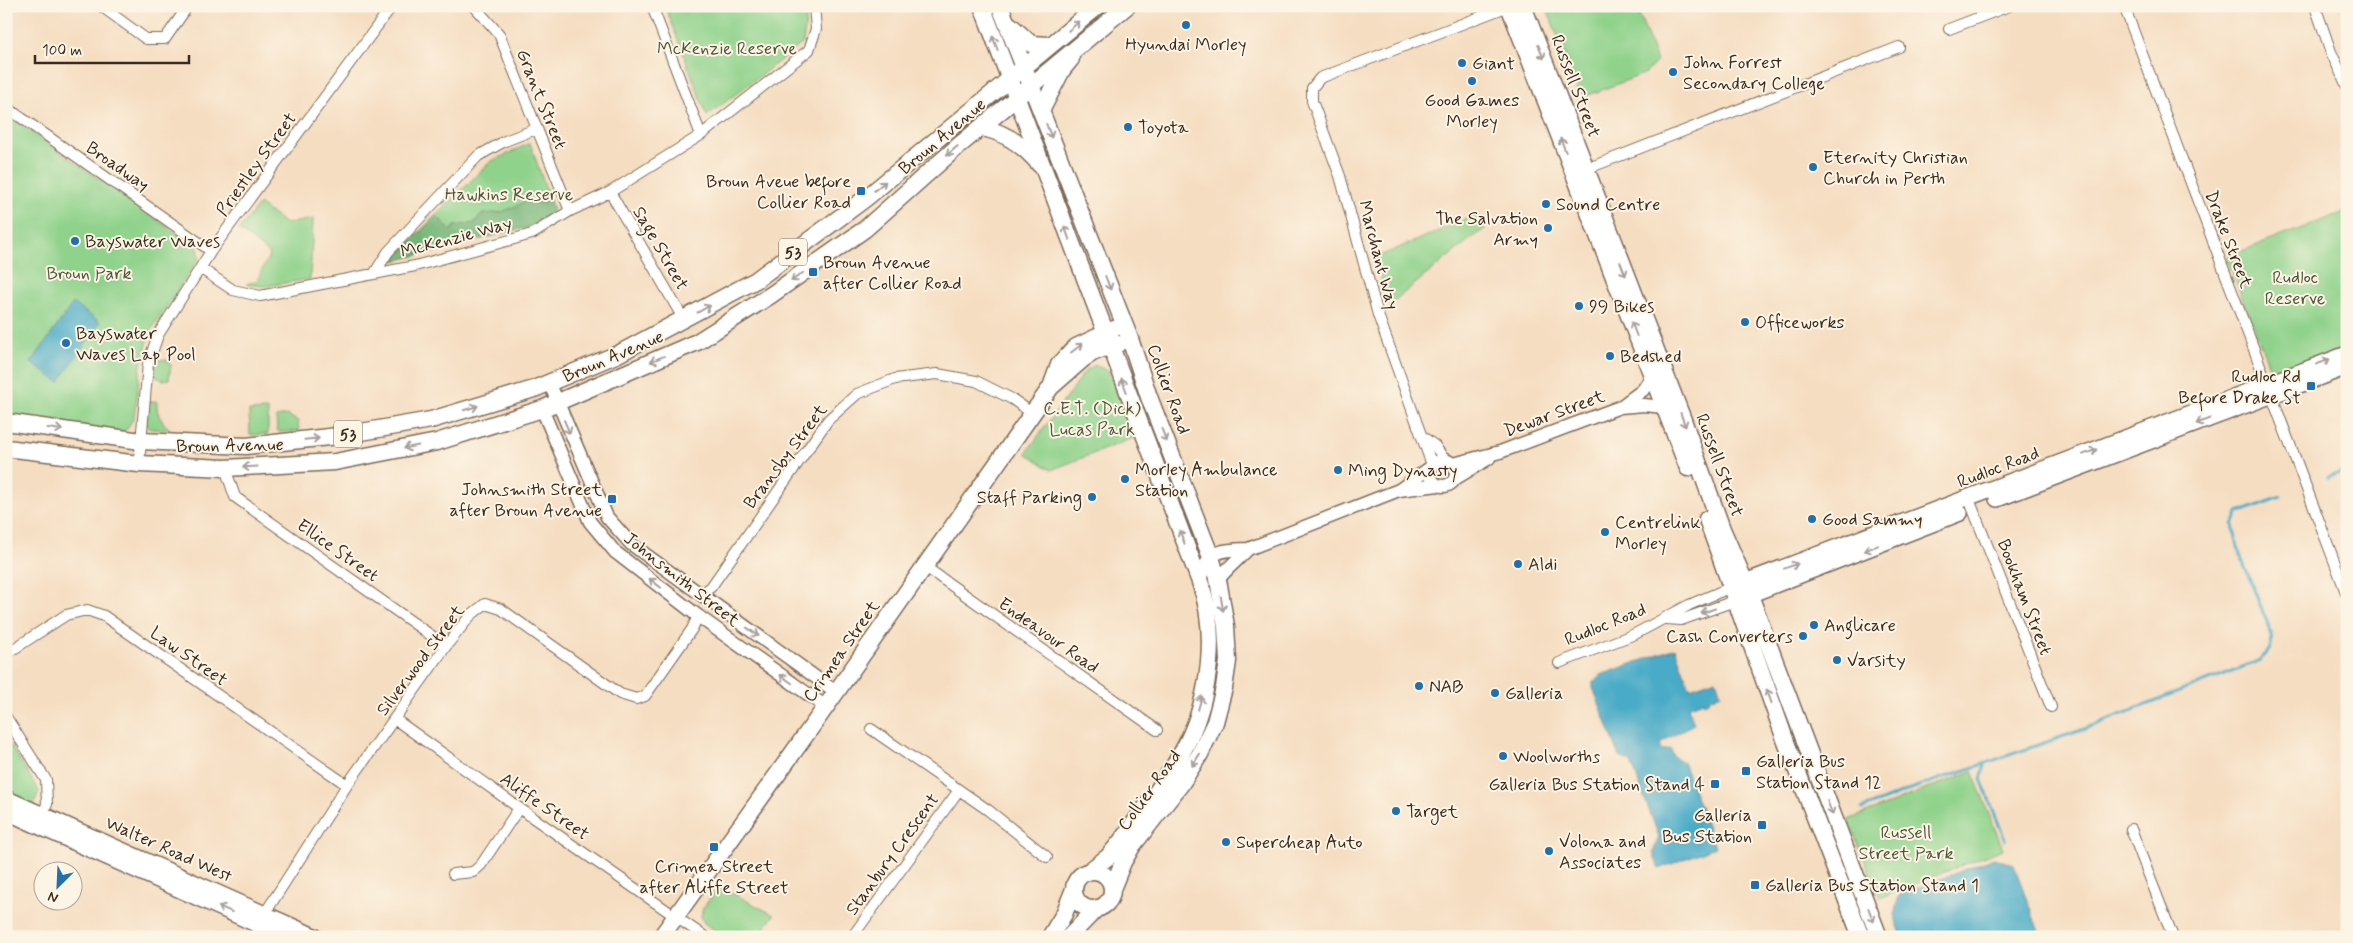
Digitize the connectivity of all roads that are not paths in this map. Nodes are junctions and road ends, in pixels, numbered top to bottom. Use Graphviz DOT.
graph roads {
  1 [pos="101,6"];
  2 [pos="188,6"];
  3 [pos="392,6"];
  4 [pos="474,6"];
  5 [pos="652,6"];
  6 [pos="814,6"];
  7 [pos="982,6"];
  8 [pos="1000,6"];
  9 [pos="1098,6"];
  10 [pos="1127,6"];
  11 [pos="1509,6"];
  12 [pos="1523,6"];
  13 [pos="2009,6"];
  14 [pos="2124,6"];
  15 [pos="2316,6"];
  16 [pos="1006,22"];
  17 [pos="1950,29"];
  18 [pos="1086,39"];
  19 [pos="1050,45"];
  20 [pos="1899,47"];
  21 [pos="1024,69"];
  22 [pos="1010,80"];
  23 [pos="1030,86"];
  24 [pos="2347,86"];
  25 [pos="1017,99"];
  26 [pos="6,107"];
  27 [pos="1041,111"];
  28 [pos="982,128"];
  29 [pos="536,129"];
  30 [pos="701,134"];
  31 [pos="1045,170"];
  32 [pos="1580,171"];
  33 [pos="610,192"];
  34 [pos="570,211"];
  35 [pos="212,251"];
  36 [pos="200,268"];
  37 [pos="374,274"];
  38 [pos="684,320"];
  39 [pos="1127,332"];
  40 [pos="1107,340"];
  41 [pos="2347,354"];
  42 [pos="2347,366"];
  43 [pos="549,382"];
  44 [pos="1659,383"];
  45 [pos="534,389"];
  46 [pos="2268,390"];
  47 [pos="549,405"];
  48 [pos="1620,407"];
  49 [pos="1664,407"];
  50 [pos="1032,413"];
  51 [pos="6,422"];
  52 [pos="1422,436"];
  53 [pos="141,441"];
  54 [pos="6,448"];
  55 [pos="1500,452"];
  56 [pos="1449,462"];
  57 [pos="139,464"];
  58 [pos="1431,466"];
  59 [pos="225,468"];
  60 [pos="1456,478"];
  61 [pos="1438,485"];
  62 [pos="1399,490"];
  63 [pos="1971,503"];
  64 [pos="1248,549"];
  65 [pos="1211,556"];
  66 [pos="924,566"];
  67 [pos="1218,580"];
  68 [pos="1200,582"];
  69 [pos="1740,592"];
  70 [pos="701,594"];
  71 [pos="2347,595"];
  72 [pos="698,616"];
  73 [pos="446,646"];
  74 [pos="6,654"];
  75 [pos="1559,663"];
  76 [pos="836,692"];
  77 [pos="826,707"];
  78 [pos="2050,707"];
  79 [pos="6,717"];
  80 [pos="396,720"];
  81 [pos="871,729"];
  82 [pos="1157,730"];
  83 [pos="1816,772"];
  84 [pos="347,786"];
  85 [pos="1804,789"];
  86 [pos="959,790"];
  87 [pos="6,799"];
  88 [pos="519,808"];
  89 [pos="6,811"];
  90 [pos="41,820"];
  91 [pos="2131,829"];
  92 [pos="1047,857"];
  93 [pos="1088,872"];
  94 [pos="453,874"];
  95 [pos="1074,889"];
  96 [pos="1112,889"];
  97 [pos="1097,908"];
  98 [pos="676,917"];
  99 [pos="262,919"];
  100 [pos="286,937"];
  101 [pos="316,937"];
  102 [pos="661,937"];
  103 [pos="705,937"];
  104 [pos="852,937"];
  105 [pos="1050,937"];
  106 [pos="1069,937"];
  107 [pos="1860,937"];
  108 [pos="1879,937"];
  109 [pos="2173,937"];
  1 -- 2 [label="street"];
  3 -- 35 [label="street, Priestley Street"];
  4 -- 29 [label="street, Grant Street"];
  5 -- 30 [label="street"];
  6 -- 30 [label="street, McKenzie Way"];
  22 -- 7 [label="main road, Collier Road, one-way"];
  8 -- 16 [label="main road, Collier Road"];
  19 -- 9 [label="main road, Broun Avenue / 53, one-way"];
  10 -- 18 [label="main road, Broun Avenue / 53"];
  32 -- 11 [label="main road, Russell Street, one-way"];
  11 -- 52 [label="street, Marchant Way"];
  12 -- 32 [label="main road, Russell Street, one-way"];
  13 -- 17 [label="street"];
  14 -- 46 [label="street, Drake Street"];
  15 -- 24 [label="street"];
  16 -- 19 [label="main road"];
  16 -- 21 [label="main road, Collier Road"];
  18 -- 23 [label="main road, Broun Avenue / 53"];
  18 -- 27 [label="main road"];
  19 -- 21 [label="main road, Broun Avenue / 53"];
  20 -- 32 [label="street"];
  21 -- 22 [label="main road, Broun Avenue / 53"];
  21 -- 23 [label="main road, Collier Road"];
  22 -- 25 [label="main road, Collier Road"];
  38 -- 22 [label="main road, Broun Avenue / 53, one-way"];
  23 -- 25 [label="main road, Broun Avenue / 53"];
  23 -- 27 [label="main road, Collier Road"];
  25 -- 28 [label="main road, Broun Avenue / 53"];
  25 -- 31 [label="main road, Collier Road"];
  26 -- 35 [label="street, Broadway"];
  27 -- 39 [label="main road, Collier Road, one-way"];
  28 -- 31 [label="main road"];
  28 -- 47 [label="main road, Broun Avenue / 53, one-way"];
  29 -- 34 [label="street, Grant Street"];
  29 -- 37 [label="street"];
  30 -- 33 [label="street, McKenzie Way"];
  40 -- 31 [label="main road, Collier Road, one-way"];
  32 -- 44 [label="main road, Russell Street"];
  33 -- 34 [label="street, McKenzie Way"];
  33 -- 38 [label="street, Sage Street"];
  34 -- 37 [label="street, McKenzie Way"];
  35 -- 36 [label="street, Priestley Street"];
  36 -- 37 [label="street, McKenzie Way"];
  36 -- 53 [label="street, Priestley Street"];
  38 -- 43 [label="main road, Broun Avenue / 53"];
  39 -- 40 [label="main road, Crimea Street"];
  39 -- 65 [label="main road, Collier Road, one-way"];
  40 -- 50 [label="main road, Crimea Street"];
  68 -- 40 [label="main road, Collier Road, one-way"];
  46 -- 41 [label="main road, Rudloc Road, one-way"];
  42 -- 46 [label="main road, Rudloc Road"];
  43 -- 45 [label="main road, Broun Avenue / 53"];
  43 -- 47 [label="street, Johnsmith Street"];
  44 -- 48 [label="street, Dewar Street"];
  44 -- 49 [label="main road, Russell Street"];
  44 -- 69 [label="main road, Russell Street, one-way"];
  45 -- 47 [label="street, Johnsmith Street"];
  53 -- 45 [label="main road, Broun Avenue / 53, one-way"];
  46 -- 63 [label="main road, Rudloc Road"];
  46 -- 71 [label="street, Drake Street"];
  47 -- 59 [label="main road, Broun Avenue / 53, one-way"];
  47 -- 70 [label="street, Johnsmith Street, one-way"];
  72 -- 47 [label="street, Johnsmith Street, one-way"];
  48 -- 49 [label="street, Dewar Street"];
  48 -- 55 [label="street, Dewar Street"];
  49 -- 69 [label="main road, Russell Street"];
  50 -- 66 [label="main road, Crimea Street"];
  50 -- 70 [label="street, Bransby Street"];
  51 -- 53 [label="main road, Broun Avenue / 53, one-way"];
  52 -- 56 [label="street, Marchant Way"];
  52 -- 58 [label="street, Marchant Way"];
  53 -- 57 [label="street, Priestley Street"];
  54 -- 57 [label="main road, Broun Avenue / 53"];
  55 -- 56 [label="street, Dewar Street"];
  55 -- 60 [label="street, Dewar Street"];
  56 -- 58 [label="street"];
  56 -- 60 [label="street"];
  57 -- 59 [label="main road, Broun Avenue / 53"];
  58 -- 61 [label="street"];
  58 -- 62 [label="street"];
  59 -- 73 [label="street, Ellice Street"];
  60 -- 61 [label="street"];
  61 -- 62 [label="street"];
  62 -- 64 [label="street"];
  63 -- 69 [label="main road, Rudloc Road"];
  63 -- 78 [label="street, Bookham Street"];
  64 -- 65 [label="street"];
  64 -- 67 [label="street"];
  65 -- 67 [label="main road, Collier Road"];
  65 -- 68 [label="street"];
  66 -- 76 [label="main road, Crimea Street"];
  66 -- 82 [label="street, Endeavour Road"];
  67 -- 96 [label="main road, Collier Road, one-way"];
  93 -- 68 [label="main road, Collier Road, one-way"];
  69 -- 75 [label="street, Rudloc Road"];
  69 -- 83 [label="main road, Russell Street"];
  85 -- 69 [label="main road, Russell Street, one-way"];
  70 -- 76 [label="street, Johnsmith Street, one-way"];
  72 -- 73 [label="street, Silverwood Street"];
  77 -- 72 [label="street, Johnsmith Street, one-way"];
  73 -- 80 [label="street, Silverwood Street"];
  74 -- 84 [label="street, Law Street"];
  76 -- 77 [label="main road, Crimea Street"];
  77 -- 98 [label="main road, Crimea Street"];
  79 -- 90 [label="street"];
  80 -- 84 [label="street, Silverwood Street"];
  80 -- 88 [label="street, Aliffe Street"];
  81 -- 86 [label="street"];
  83 -- 85 [label="main road"];
  83 -- 108 [label="main road, Russell Street, one-way"];
  84 -- 99 [label="street, Silverwood Street"];
  85 -- 107 [label="main road, Russell Street"];
  86 -- 92 [label="street"];
  86 -- 104 [label="street, Stanbury Crescent"];
  87 -- 90 [label="main road, Walter Road West"];
  88 -- 94 [label="street"];
  88 -- 98 [label="street, Aliffe Street"];
  89 -- 90 [label="main road, Walter Road West"];
  90 -- 99 [label="main road, Walter Road West"];
  91 -- 109 [label="street"];
  93 -- 95 [label="main road"];
  93 -- 96 [label="main road"];
  95 -- 97 [label="main road"];
  95 -- 105 [label="main road"];
  96 -- 97 [label="main road"];
  97 -- 106 [label="main road"];
  98 -- 102 [label="main road, Crimea Street"];
  98 -- 103 [label="street"];
  99 -- 100 [label="main road, Walter Road West"];
  99 -- 101 [label="main road, Walter Road West"];
}
